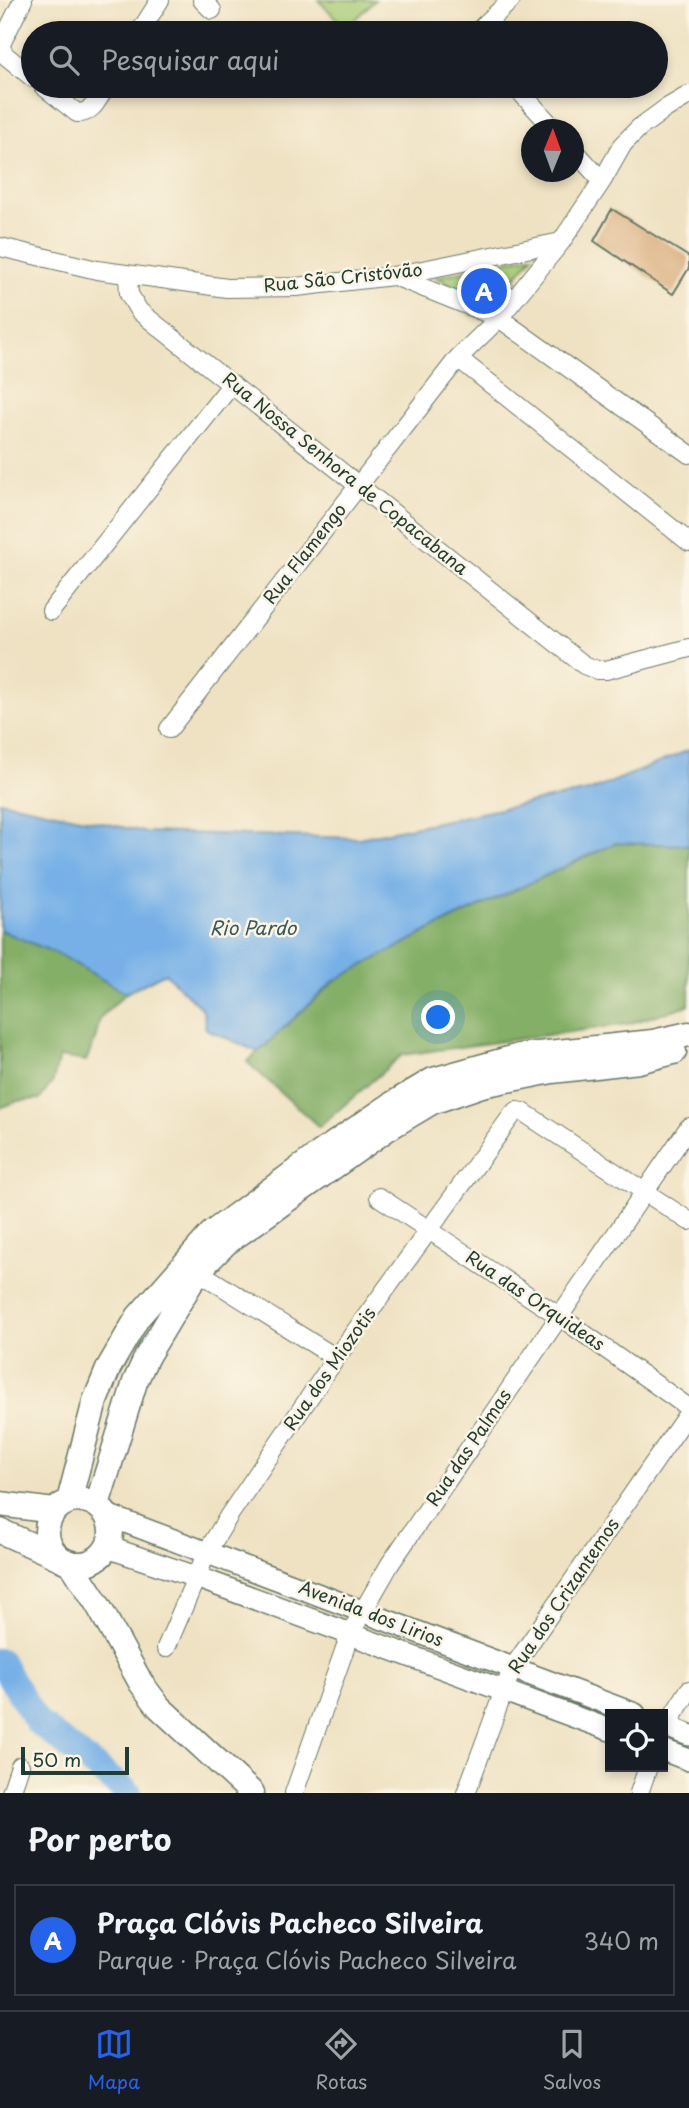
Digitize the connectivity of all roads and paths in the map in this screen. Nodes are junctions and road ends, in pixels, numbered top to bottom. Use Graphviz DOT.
graph roads {
  1 [pos="23,0"];
  2 [pos="160,0"];
  3 [pos="511,0"];
  4 [pos="147,21"];
  5 [pos="489,21"];
  6 [pos="0,44"];
  7 [pos="21,68"];
  8 [pos="689,95"];
  9 [pos="58,98"];
  10 [pos="98,98"];
  11 [pos="526,98"];
  12 [pos="545,119"];
  13 [pos="584,162"];
  14 [pos="602,181"];
  15 [pos="561,242"];
  16 [pos="0,247"];
  17 [pos="128,275"];
  18 [pos="393,276"];
  19 [pos="499,318"];
  20 [pos="458,358"];
  21 [pos="232,384"];
  22 [pos="683,450"];
  23 [pos="358,485"];
  24 [pos="689,542"];
  25 [pos="51,611"];
  26 [pos="689,649"];
  27 [pos="169,729"];
  28 [pos="689,1034"];
  29 [pos="689,1049"];
  30 [pos="689,1127"];
  31 [pos="645,1192"];
  32 [pos="379,1197"];
  33 [pos="689,1221"];
  34 [pos="430,1230"];
  35 [pos="191,1267"];
  36 [pos="559,1316"];
  37 [pos="336,1358"];
  38 [pos="689,1410"];
  39 [pos="0,1504"];
  40 [pos="61,1506"];
  41 [pos="102,1510"];
  42 [pos="0,1531"];
  43 [pos="207,1552"];
  44 [pos="83,1557"];
  45 [pos="196,1577"];
  46 [pos="363,1611"];
  47 [pos="350,1634"];
  48 [pos="166,1648"];
  49 [pos="512,1669"];
  50 [pos="689,1690"];
  51 [pos="504,1691"];
  52 [pos="621,1709"];
  53 [pos="668,1721"];
  54 [pos="605,1728"];
  55 [pos="668,1728"];
  56 [pos="689,1734"];
  57 [pos="668,1752"];
  58 [pos="689,1760"];
  59 [pos="19,1766"];
  60 [pos="646,1772"];
  61 [pos="11,1793"];
  62 [pos="252,1793"];
  63 [pos="294,1793"];
  64 [pos="466,1793"];
  65 [pos="639,1793"];
  1 -- 6 [label="street"];
  2 -- 4 [label="street"];
  3 -- 5 [label="street"];
  6 -- 7 [label="street"];
  8 -- 14 [label="street, Rua Flamengo"];
  9 -- 10 [label="street"];
  11 -- 12 [label="street"];
  13 -- 14 [label="street"];
  14 -- 15 [label="street, Rua Flamengo"];
  15 -- 18 [label="street, Rua São Cristóvão"];
  15 -- 19 [label="street, Rua Flamengo"];
  16 -- 17 [label="street, Rua São Cristóvão"];
  17 -- 18 [label="street, Rua São Cristóvão"];
  17 -- 21 [label="street, Rua Nossa Senhora de Copacabana"];
  18 -- 19 [label="street"];
  19 -- 20 [label="street, Rua Flamengo"];
  19 -- 22 [label="street"];
  20 -- 23 [label="street, Rua Flamengo"];
  20 -- 24 [label="street"];
  21 -- 23 [label="street, Rua Nossa Senhora de Copacabana"];
  21 -- 25 [label="street"];
  23 -- 26 [label="street, Rua Nossa Senhora de Copacabana"];
  23 -- 27 [label="street, Rua Flamengo"];
  28 -- 35 [label="main road"];
  29 -- 35 [label="main road"];
  30 -- 31 [label="street, Rua das Palmas"];
  31 -- 33 [label="street"];
  31 -- 34 [label="street, Rua dos Miozotis"];
  31 -- 36 [label="street, Rua das Palmas"];
  32 -- 34 [label="street, Rua das Orquideas"];
  34 -- 36 [label="street, Rua das Orquideas"];
  34 -- 37 [label="street, Rua dos Miozotis"];
  35 -- 37 [label="street"];
  35 -- 40 [label="main road"];
  35 -- 41 [label="main road"];
  36 -- 38 [label="street, Rua das Orquideas"];
  36 -- 46 [label="street, Rua das Palmas"];
  37 -- 43 [label="street, Rua dos Miozotis"];
  38 -- 49 [label="street, Rua dos Crizantemos"];
  39 -- 40 [label="main road"];
  40 -- 41 [label="main road"];
  40 -- 44 [label="main road"];
  41 -- 43 [label="street, Avenida dos Lirios"];
  41 -- 44 [label="main road"];
  42 -- 44 [label="main road"];
  43 -- 45 [label="street, Rua dos Miozotis"];
  43 -- 46 [label="street, Avenida dos Lirios"];
  44 -- 45 [label="street, Avenida dos Lirios"];
  44 -- 62 [label="main road"];
  45 -- 47 [label="street, Avenida dos Lirios"];
  45 -- 48 [label="street, Rua dos Miozotis"];
  46 -- 47 [label="street, Rua das Palmas"];
  46 -- 49 [label="street, Avenida dos Lirios"];
  47 -- 51 [label="street, Avenida dos Lirios"];
  47 -- 63 [label="street, Rua das Palmas"];
  49 -- 51 [label="street, Rua dos Crizantemos"];
  49 -- 52 [label="street, Avenida dos Lirios"];
  50 -- 53 [label="street"];
  51 -- 54 [label="street, Avenida dos Lirios"];
  51 -- 64 [label="street, Rua dos Crizantemos"];
  55 -- 56 [label="street"];
  57 -- 58 [label="street"];
  59 -- 61 [label="street"];
  60 -- 65 [label="street"];
}
